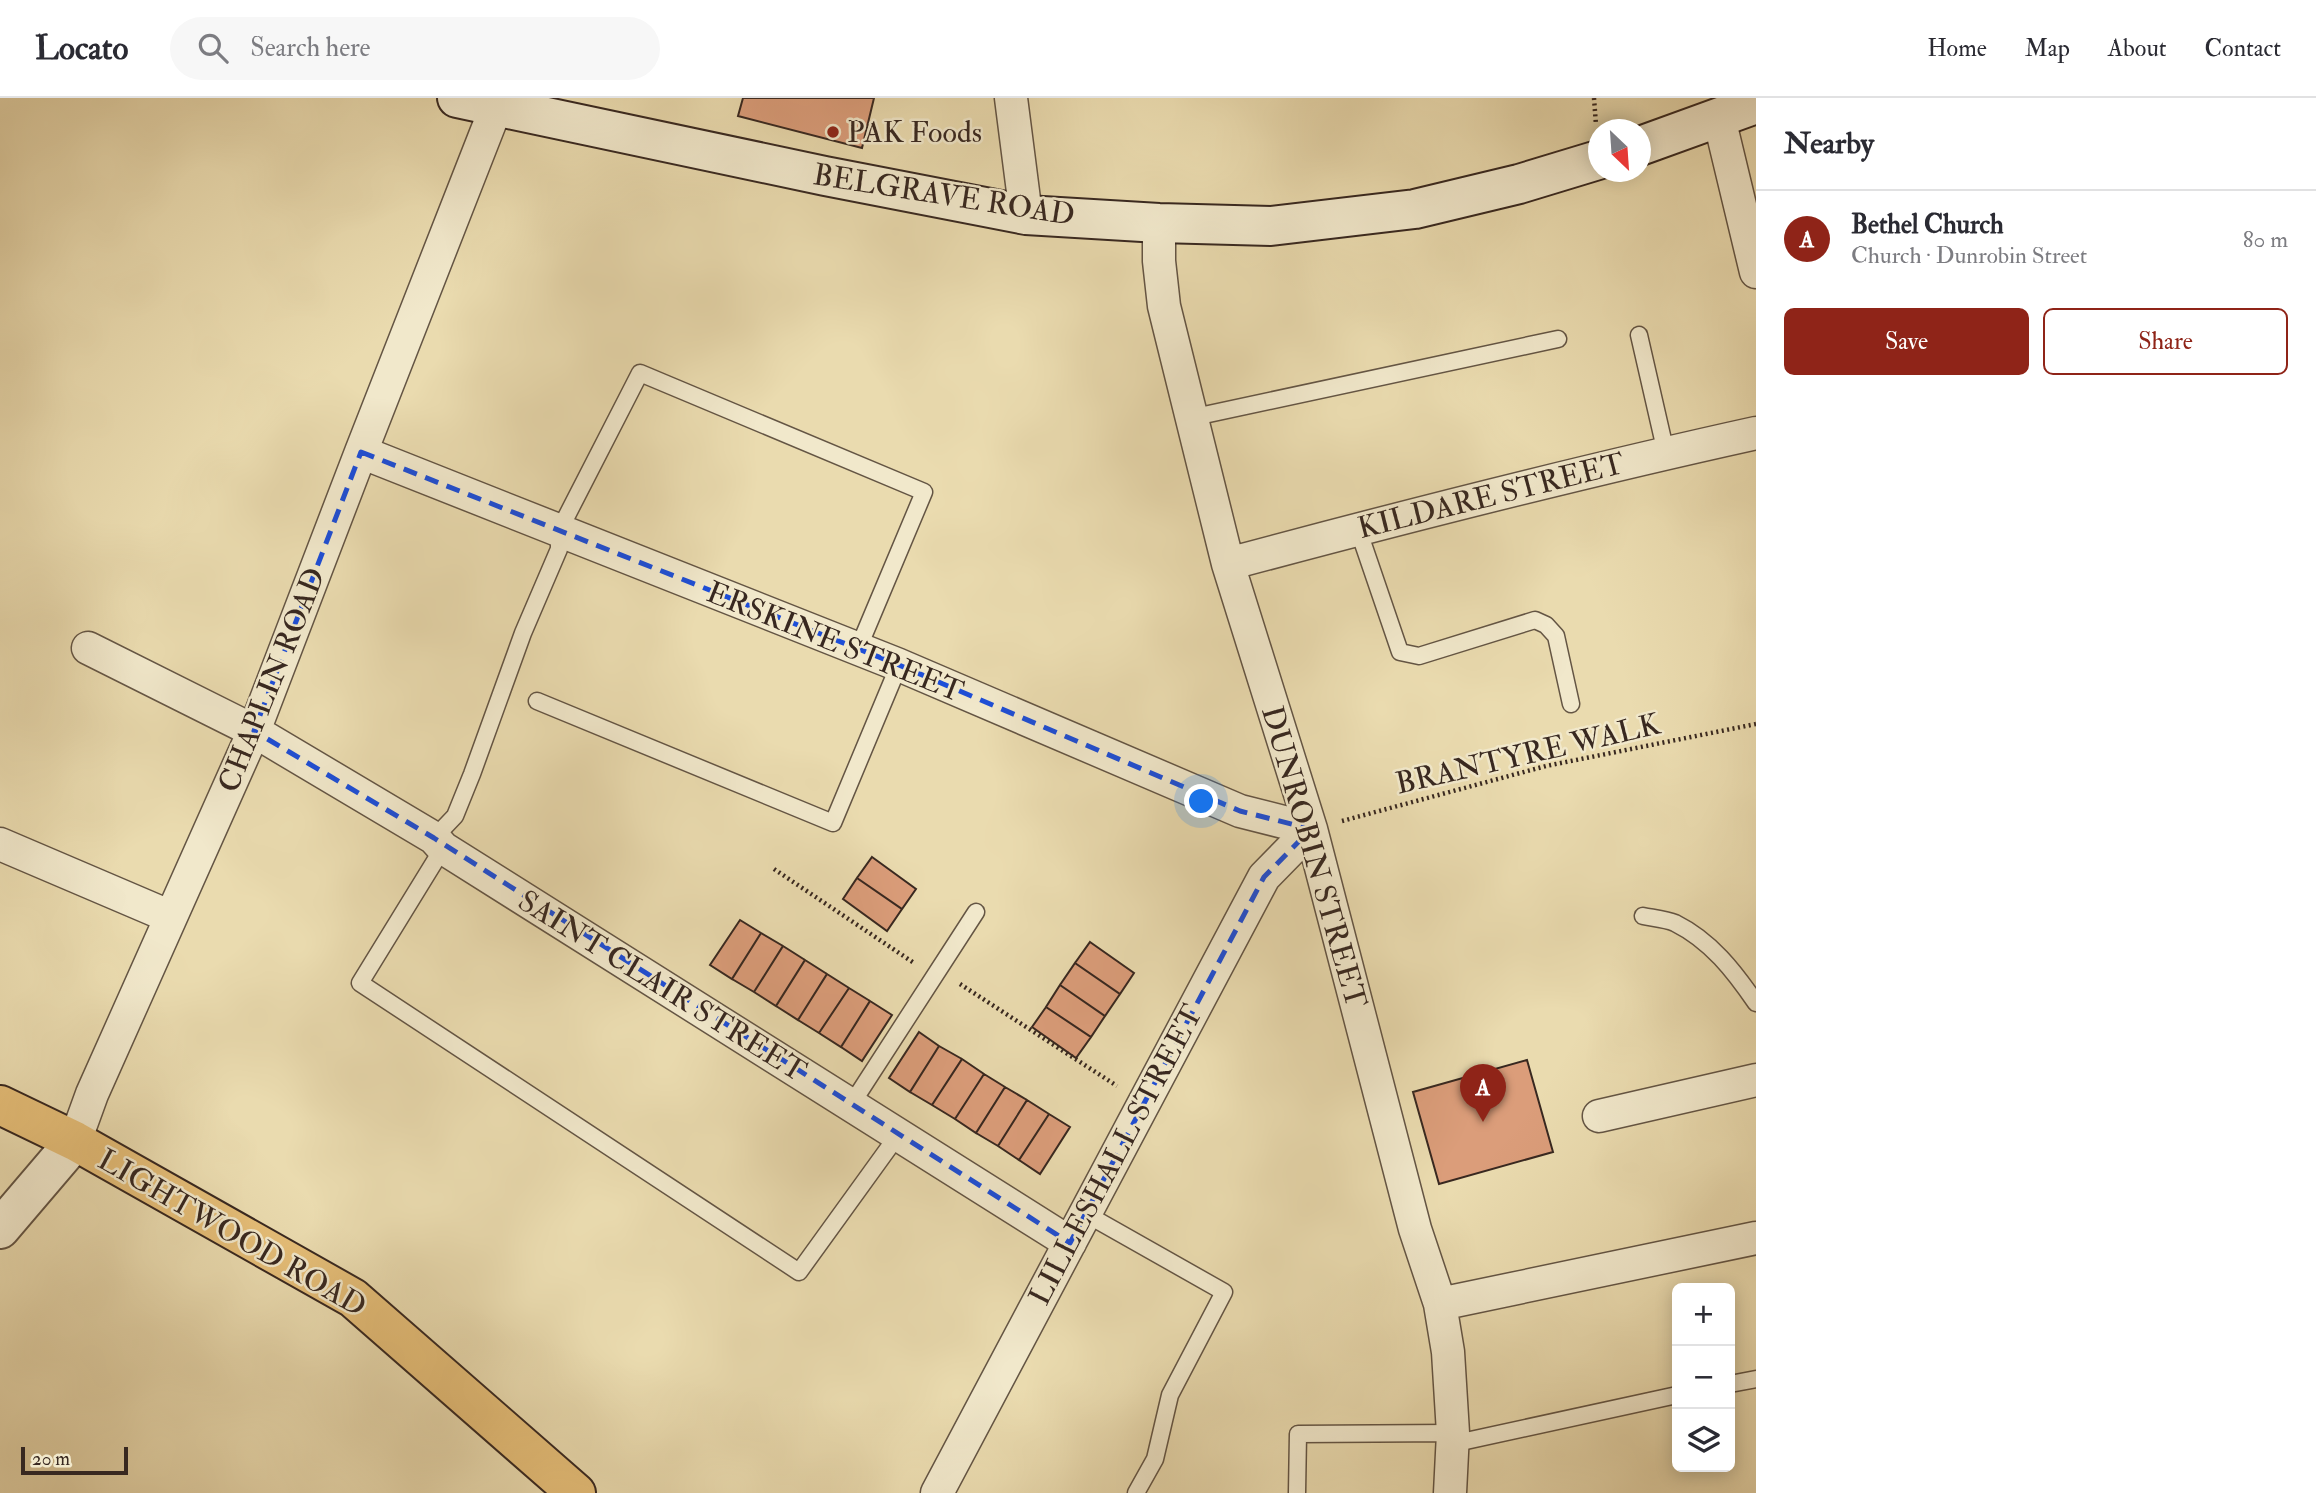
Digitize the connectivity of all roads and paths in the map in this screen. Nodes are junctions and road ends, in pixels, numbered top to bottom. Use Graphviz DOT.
graph roads {
  1 [pos="1010,98"];
  2 [pos="476,101"];
  3 [pos="1756,104"];
  4 [pos="1719,118"];
  5 [pos="1651,142"];
  6 [pos="1588,163"];
  7 [pos="1026,215"];
  8 [pos="1159,223"];
  9 [pos="1756,272"];
  10 [pos="1639,335"];
  11 [pos="1558,339"];
  12 [pos="1190,418"];
  13 [pos="1756,433"];
  14 [pos="360,452"];
  15 [pos="1666,453"];
  16 [pos="1358,529"];
  17 [pos="559,531"];
  18 [pos="1228,564"];
  19 [pos="88,648"];
  20 [pos="858,649"];
  21 [pos="899,665"];
  22 [pos="537,701"];
  23 [pos="1571,704"];
  24 [pos="1756,724"];
  25 [pos="254,731"];
  26 [pos="1311,829"];
  27 [pos="439,843"];
  28 [pos="0,844"];
  29 [pos="774,869"];
  30 [pos="976,912"];
  31 [pos="1643,916"];
  32 [pos="171,918"];
  33 [pos="937,974"];
  34 [pos="1756,1003"];
  35 [pos="1756,1080"];
  36 [pos="1144,1103"];
  37 [pos="0,1105"];
  38 [pos="851,1105"];
  39 [pos="1599,1116"];
  40 [pos="898,1135"];
  41 [pos="75,1141"];
  42 [pos="1086,1214"];
  43 [pos="0,1229"];
  44 [pos="1756,1238"];
  45 [pos="1070,1243"];
  46 [pos="1440,1304"];
  47 [pos="1756,1378"];
  48 [pos="1735,1383"];
  49 [pos="1672,1396"];
  50 [pos="1452,1438"];
  51 [pos="576,1493"];
  52 [pos="937,1493"];
  53 [pos="1136,1493"];
  54 [pos="1297,1493"];
  55 [pos="1450,1493"];
  1 -- 7 [label="street"];
  2 -- 7 [label="main road, BELGRAVE ROAD"];
  2 -- 14 [label="street, CHAPLIN ROAD"];
  3 -- 4 [label="main road"];
  4 -- 5 [label="main road"];
  4 -- 9 [label="street"];
  6 -- 8 [label="main road, BELGRAVE ROAD"];
  7 -- 8 [label="main road, BELGRAVE ROAD"];
  8 -- 12 [label="street, DUNROBIN STREET"];
  10 -- 15 [label="lane"];
  11 -- 12 [label="lane"];
  12 -- 18 [label="street, DUNROBIN STREET"];
  13 -- 15 [label="street, KILDARE STREET"];
  14 -- 17 [label="street, ERSKINE STREET"];
  14 -- 25 [label="street, CHAPLIN ROAD"];
  15 -- 16 [label="street, KILDARE STREET"];
  16 -- 18 [label="street, KILDARE STREET"];
  16 -- 23 [label="lane"];
  17 -- 20 [label="street, ERSKINE STREET"];
  17 -- 20 [label="lane"];
  17 -- 27 [label="lane"];
  18 -- 26 [label="street, DUNROBIN STREET"];
  19 -- 25 [label="street, SAINT CLAIR STREET"];
  20 -- 21 [label="street, ERSKINE STREET"];
  21 -- 22 [label="lane"];
  21 -- 26 [label="street, ERSKINE STREET"];
  24 -- 26 [label="path, BRANTYRE WALK"];
  25 -- 27 [label="street, SAINT CLAIR STREET"];
  25 -- 32 [label="street, CHAPLIN ROAD"];
  26 -- 36 [label="street, LILLESHALL STREET"];
  26 -- 46 [label="street, DUNROBIN STREET"];
  27 -- 38 [label="street, SAINT CLAIR STREET"];
  27 -- 40 [label="lane"];
  28 -- 32 [label="street"];
  29 -- 33 [label="path"];
  30 -- 33 [label="lane"];
  31 -- 34 [label="lane"];
  32 -- 41 [label="street, CHAPLIN ROAD"];
  33 -- 36 [label="path"];
  33 -- 38 [label="lane"];
  35 -- 39 [label="street"];
  36 -- 42 [label="street, LILLESHALL STREET"];
  37 -- 41 [label="main road, LIGHTWOOD ROAD"];
  38 -- 40 [label="street, SAINT CLAIR STREET"];
  40 -- 45 [label="street, SAINT CLAIR STREET"];
  41 -- 43 [label="main road, CHAPLIN ROAD"];
  41 -- 51 [label="main road, LIGHTWOOD ROAD"];
  42 -- 45 [label="street, LILLESHALL STREET"];
  42 -- 53 [label="lane"];
  44 -- 46 [label="street"];
  45 -- 52 [label="street, LILLESHALL STREET"];
  46 -- 50 [label="street, DUNROBIN STREET"];
  47 -- 48 [label="lane"];
  49 -- 50 [label="lane"];
  50 -- 54 [label="lane"];
  50 -- 55 [label="street, DUNROBIN STREET"];
}
